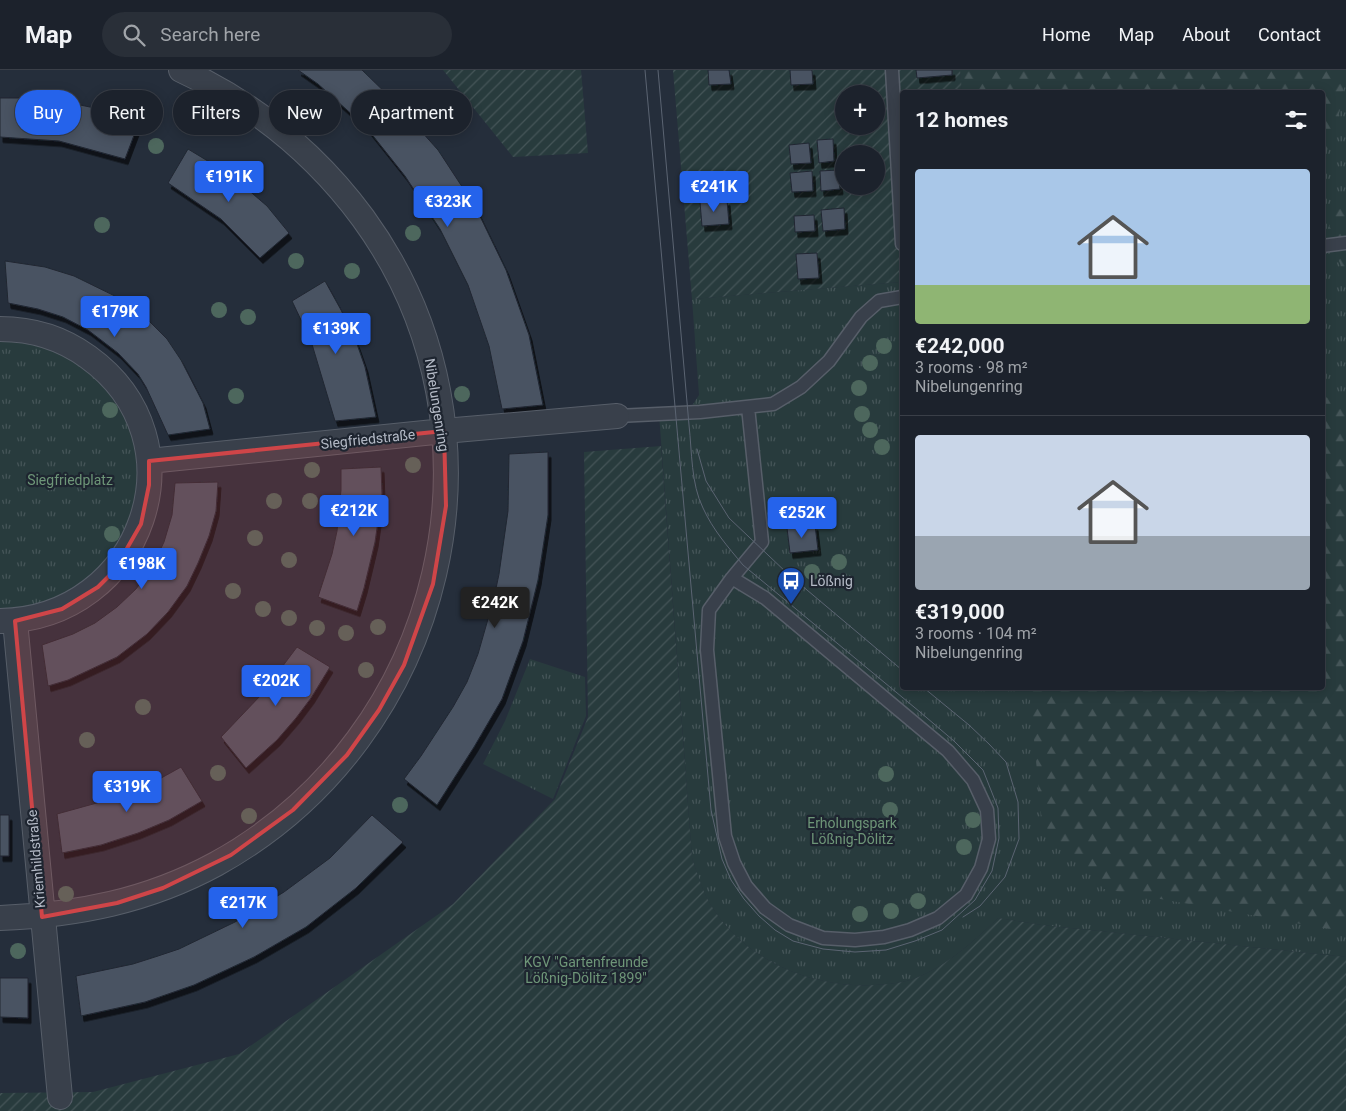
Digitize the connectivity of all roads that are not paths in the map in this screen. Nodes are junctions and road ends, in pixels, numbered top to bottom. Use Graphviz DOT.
graph roads {
  1 [pos="181,70"];
  2 [pos="892,70"];
  3 [pos="900,209"];
  4 [pos="1346,243"];
  5 [pos="1325,246"];
  6 [pos="900,297"];
  7 [pos="0,329"];
  8 [pos="748,407"];
  9 [pos="617,416"];
  10 [pos="444,431"];
  11 [pos="148,461"];
  12 [pos="732,578"];
  13 [pos="7,621"];
  14 [pos="42,917"];
  15 [pos="0,918"];
  16 [pos="60,1104"];
  1 -- 10 [label="street, Nibelungenring"];
  2 -- 3 [label="lane"];
  4 -- 5 [label="lane"];
  6 -- 8 [label="lane"];
  7 -- 11 [label="street"];
  8 -- 9 [label="lane"];
  8 -- 12 [label="lane"];
  9 -- 10 [label="street, Siegfriedstraße"];
  10 -- 11 [label="street, Siegfriedstraße"];
  10 -- 14 [label="street, Nibelungenring"];
  11 -- 13 [label="street"];
  12 -- 12 [label="lane"];
  13 -- 14 [label="street, Kriemhildstraße"];
  14 -- 15 [label="street, Nibelungenring"];
  14 -- 16 [label="street, Kriemhildstraße"];
}
